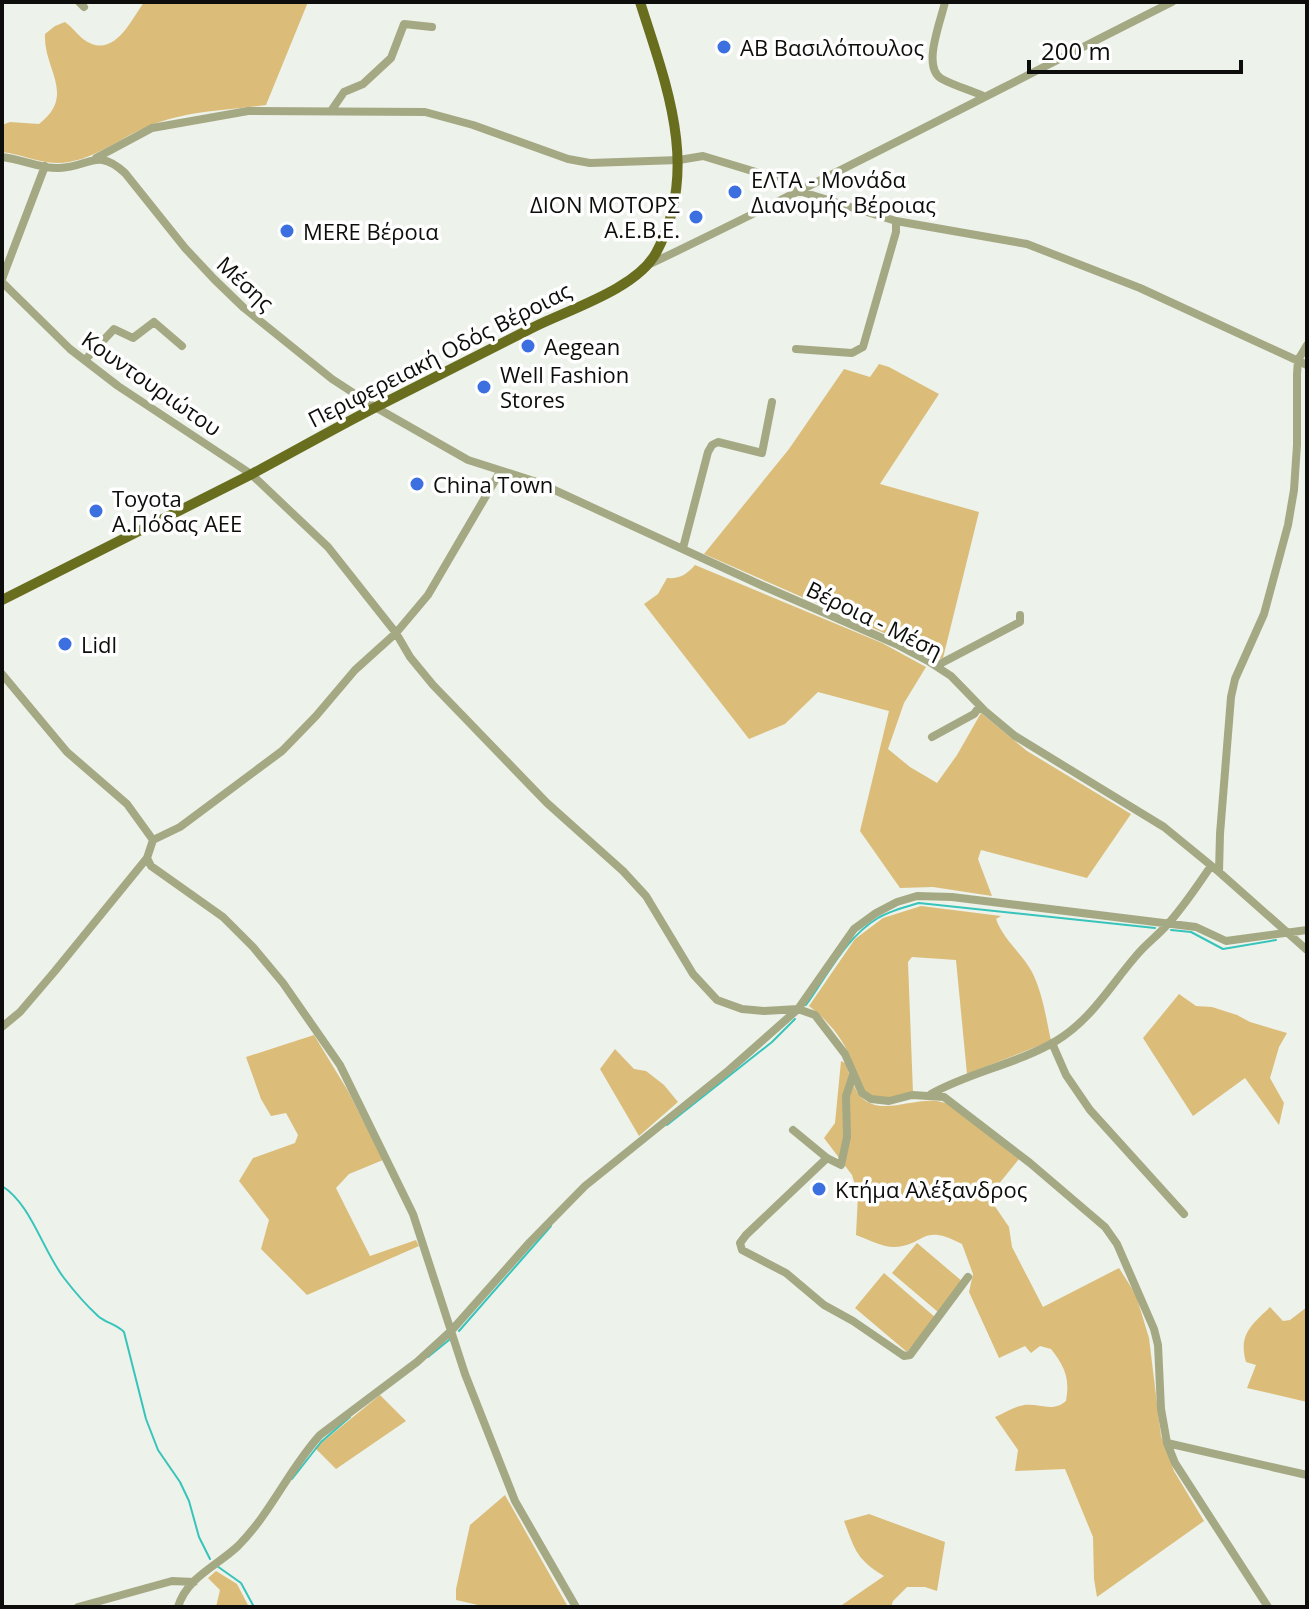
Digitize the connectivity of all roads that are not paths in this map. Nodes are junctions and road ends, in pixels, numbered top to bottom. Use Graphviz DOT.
graph roads {
  1 [pos="640,2"];
  2 [pos="945,2"];
  3 [pos="1172,2"];
  4 [pos="432,27"];
  5 [pos="983,96"];
  6 [pos="331,111"];
  7 [pos="2,157"];
  8 [pos="95,158"];
  9 [pos="679,160"];
  10 [pos="45,166"];
  11 [pos="799,191"];
  12 [pos="896,221"];
  13 [pos="647,265"];
  14 [pos="2,281"];
  15 [pos="1307,345"];
  16 [pos="182,346"];
  17 [pos="796,349"];
  18 [pos="85,360"];
  19 [pos="1303,362"];
  20 [pos="772,402"];
  21 [pos="375,407"];
  22 [pos="500,472"];
  23 [pos="251,474"];
  24 [pos="683,548"];
  25 [pos="2,600"];
  26 [pos="1020,615"];
  27 [pos="396,633"];
  28 [pos="936,666"];
  29 [pos="2,674"];
  30 [pos="980,706"];
  31 [pos="932,737"];
  32 [pos="153,840"];
  33 [pos="147,858"];
  34 [pos="1215,869"];
  35 [pos="1168,924"];
  36 [pos="1307,930"];
  37 [pos="1290,932"];
  38 [pos="1307,950"];
  39 [pos="798,1009"];
  40 [pos="2,1027"];
  41 [pos="1052,1043"];
  42 [pos="853,1075"];
  43 [pos="930,1094"];
  44 [pos="793,1130"];
  45 [pos="827,1158"];
  46 [pos="1184,1214"];
  47 [pos="968,1277"];
  48 [pos="452,1330"];
  49 [pos="1167,1443"];
  50 [pos="1307,1475"];
  51 [pos="194,1582"];
  52 [pos="78,1607"];
  53 [pos="178,1607"];
  54 [pos="576,1607"];
  55 [pos="1268,1607"];
  1 -- 9 [label="main road, Περιφερειακή Οδός Βέροιας"];
  2 -- 5 [label="street"];
  3 -- 5 [label="street"];
  4 -- 6 [label="street"];
  5 -- 11 [label="street"];
  6 -- 8 [label="street"];
  6 -- 9 [label="street"];
  7 -- 10 [label="street"];
  8 -- 10 [label="street"];
  8 -- 21 [label="street, Μέσης"];
  9 -- 11 [label="street"];
  9 -- 13 [label="main road, Περιφερειακή Οδός Βέροιας"];
  10 -- 14 [label="street"];
  11 -- 12 [label="street"];
  11 -- 13 [label="street"];
  12 -- 17 [label="street"];
  12 -- 19 [label="street"];
  13 -- 21 [label="main road, Περιφερειακή Οδός Βέροιας"];
  14 -- 18 [label="street, Κουντουριώτου"];
  15 -- 19 [label="street"];
  16 -- 18 [label="street"];
  18 -- 23 [label="street, Κουντουριώτου"];
  19 -- 34 [label="street"];
  20 -- 24 [label="street"];
  21 -- 22 [label="street, Βέροια - Μέση"];
  21 -- 23 [label="main road, Περιφερειακή Οδός Βέροιας"];
  22 -- 24 [label="street, Βέροια - Μέση"];
  22 -- 27 [label="street"];
  23 -- 25 [label="main road, Περιφερειακή Οδός Βέροιας"];
  23 -- 27 [label="street, Κουντουριώτου"];
  24 -- 28 [label="street, Βέροια - Μέση"];
  26 -- 28 [label="street"];
  27 -- 32 [label="street"];
  27 -- 39 [label="street, Κουντουριώτου"];
  28 -- 30 [label="street, Βέροια - Μέση"];
  29 -- 32 [label="street"];
  30 -- 31 [label="street"];
  30 -- 34 [label="street, Βέροια - Μέση"];
  32 -- 33 [label="street"];
  33 -- 40 [label="street"];
  33 -- 48 [label="street"];
  34 -- 35 [label="street"];
  34 -- 37 [label="street, Βέροια - Μέση"];
  35 -- 37 [label="street"];
  35 -- 39 [label="street"];
  35 -- 41 [label="street"];
  36 -- 37 [label="street"];
  37 -- 38 [label="street, Βέροια - Μέση"];
  39 -- 42 [label="street"];
  39 -- 48 [label="street"];
  41 -- 43 [label="street"];
  41 -- 46 [label="street"];
  42 -- 43 [label="street"];
  42 -- 45 [label="street"];
  43 -- 49 [label="street"];
  44 -- 45 [label="street"];
  45 -- 47 [label="street"];
  48 -- 51 [label="street"];
  48 -- 54 [label="street"];
  49 -- 50 [label="street"];
  49 -- 55 [label="street"];
  51 -- 52 [label="street"];
  51 -- 53 [label="street"];
}
